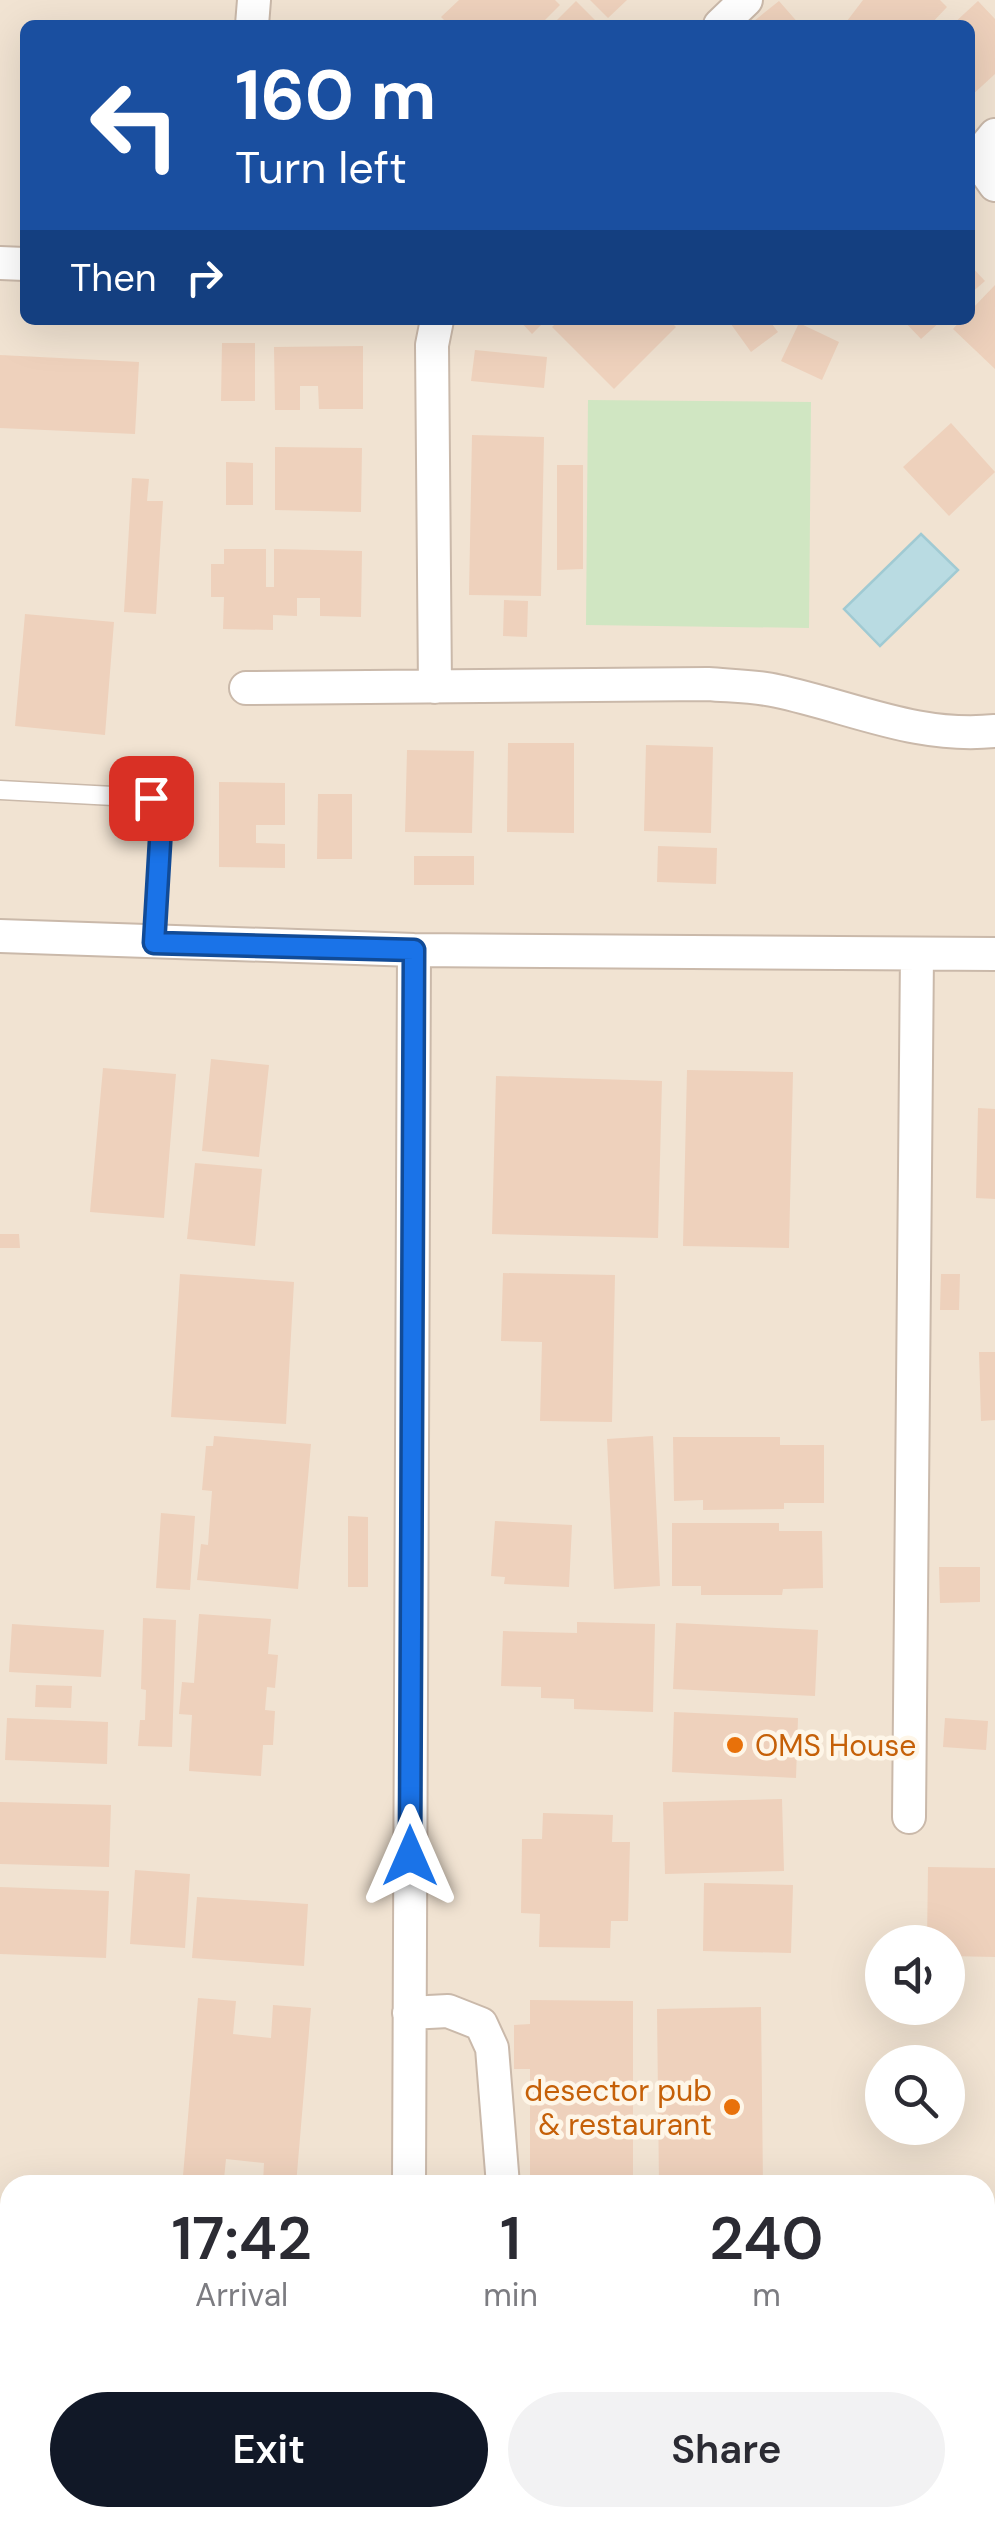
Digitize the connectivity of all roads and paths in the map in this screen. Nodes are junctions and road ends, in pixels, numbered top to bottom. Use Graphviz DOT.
graph roads {
  1 [pos="746,0"];
  2 [pos="725,20"];
  3 [pos="995,135"];
  4 [pos="995,185"];
  5 [pos="436,325"];
  6 [pos="435,687"];
  7 [pos="246,688"];
  8 [pos="995,731"];
  9 [pos="0,790"];
  10 [pos="0,936"];
  11 [pos="154,943"];
  12 [pos="414,950"];
  13 [pos="917,954"];
  14 [pos="995,954"];
  15 [pos="908,1817"];
  16 [pos="409,2013"];
  17 [pos="408,2175"];
  18 [pos="502,2175"];
  1 -- 2 [label="street"];
  3 -- 4 [label="street"];
  5 -- 6 [label="street"];
  6 -- 7 [label="street"];
  6 -- 8 [label="street"];
  9 -- 11 [label="lane"];
  10 -- 11 [label="street"];
  11 -- 12 [label="street"];
  12 -- 13 [label="street"];
  12 -- 16 [label="street"];
  13 -- 14 [label="street"];
  13 -- 15 [label="street"];
  16 -- 17 [label="street"];
  16 -- 18 [label="street"];
}
